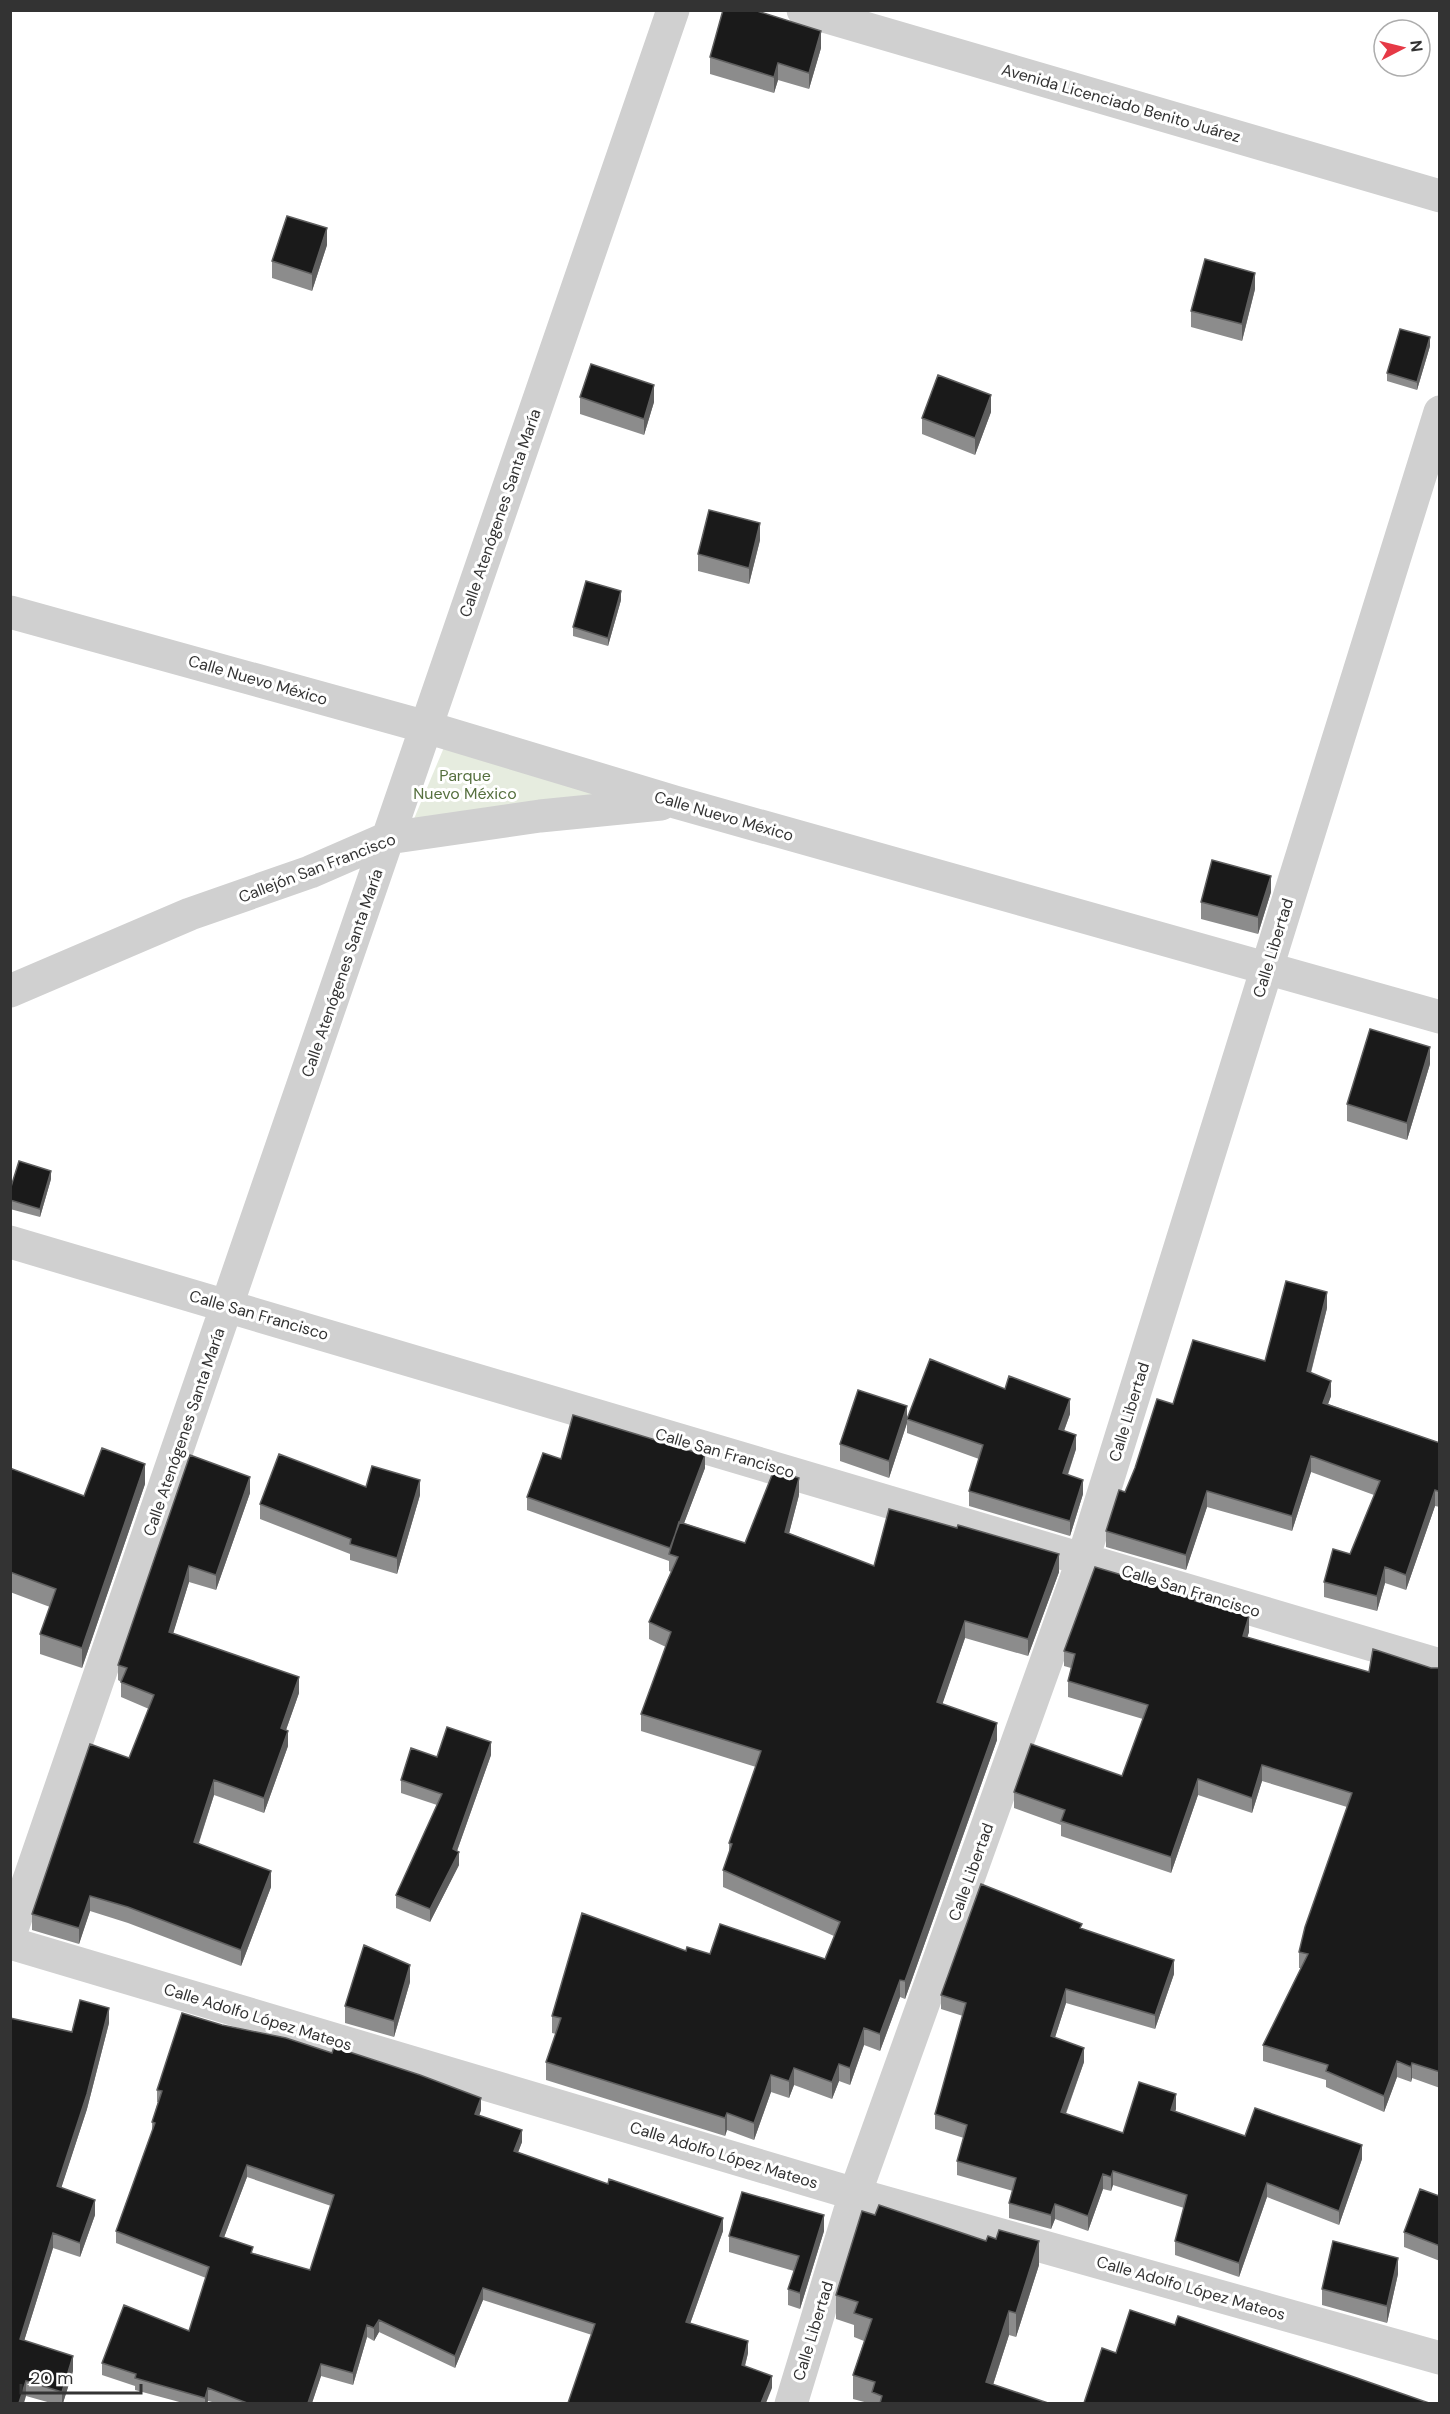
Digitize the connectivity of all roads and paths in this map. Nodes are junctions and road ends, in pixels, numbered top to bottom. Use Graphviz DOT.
graph roads {
  1 [pos="673,10"];
  2 [pos="803,10"];
  3 [pos="1440,196"];
  4 [pos="1440,412"];
  5 [pos="10,612"];
  6 [pos="426,727"];
  7 [pos="675,802"];
  8 [pos="388,837"];
  9 [pos="1266,970"];
  10 [pos="10,991"];
  11 [pos="1440,1017"];
  12 [pos="10,1242"];
  13 [pos="228,1306"];
  14 [pos="1083,1559"];
  15 [pos="1440,1665"];
  16 [pos="10,1935"];
  17 [pos="10,1943"];
  18 [pos="855,2194"];
  19 [pos="1440,2358"];
  20 [pos="791,2403"];
  1 -- 6 [label="street, Calle Atenógenes Santa María"];
  2 -- 3 [label="street, Avenida Licenciado Benito Juárez"];
  4 -- 9 [label="street, Calle Libertad"];
  5 -- 6 [label="street, Calle Nuevo México"];
  6 -- 7 [label="street, Calle Nuevo México"];
  6 -- 8 [label="street, Calle Atenógenes Santa María"];
  7 -- 8 [label="street, Callejón San Francisco"];
  7 -- 9 [label="street, Calle Nuevo México"];
  8 -- 10 [label="street, Callejón San Francisco"];
  8 -- 13 [label="street, Calle Atenógenes Santa María"];
  9 -- 11 [label="street, Calle Nuevo México"];
  9 -- 14 [label="street, Calle Libertad"];
  12 -- 13 [label="street, Calle San Francisco"];
  13 -- 14 [label="street, Calle San Francisco"];
  13 -- 16 [label="street, Calle Atenógenes Santa María"];
  14 -- 15 [label="street, Calle San Francisco"];
  14 -- 18 [label="street, Calle Libertad"];
  17 -- 18 [label="street, Calle Adolfo López Mateos"];
  18 -- 19 [label="street, Calle Adolfo López Mateos"];
  18 -- 20 [label="street, Calle Libertad"];
}
